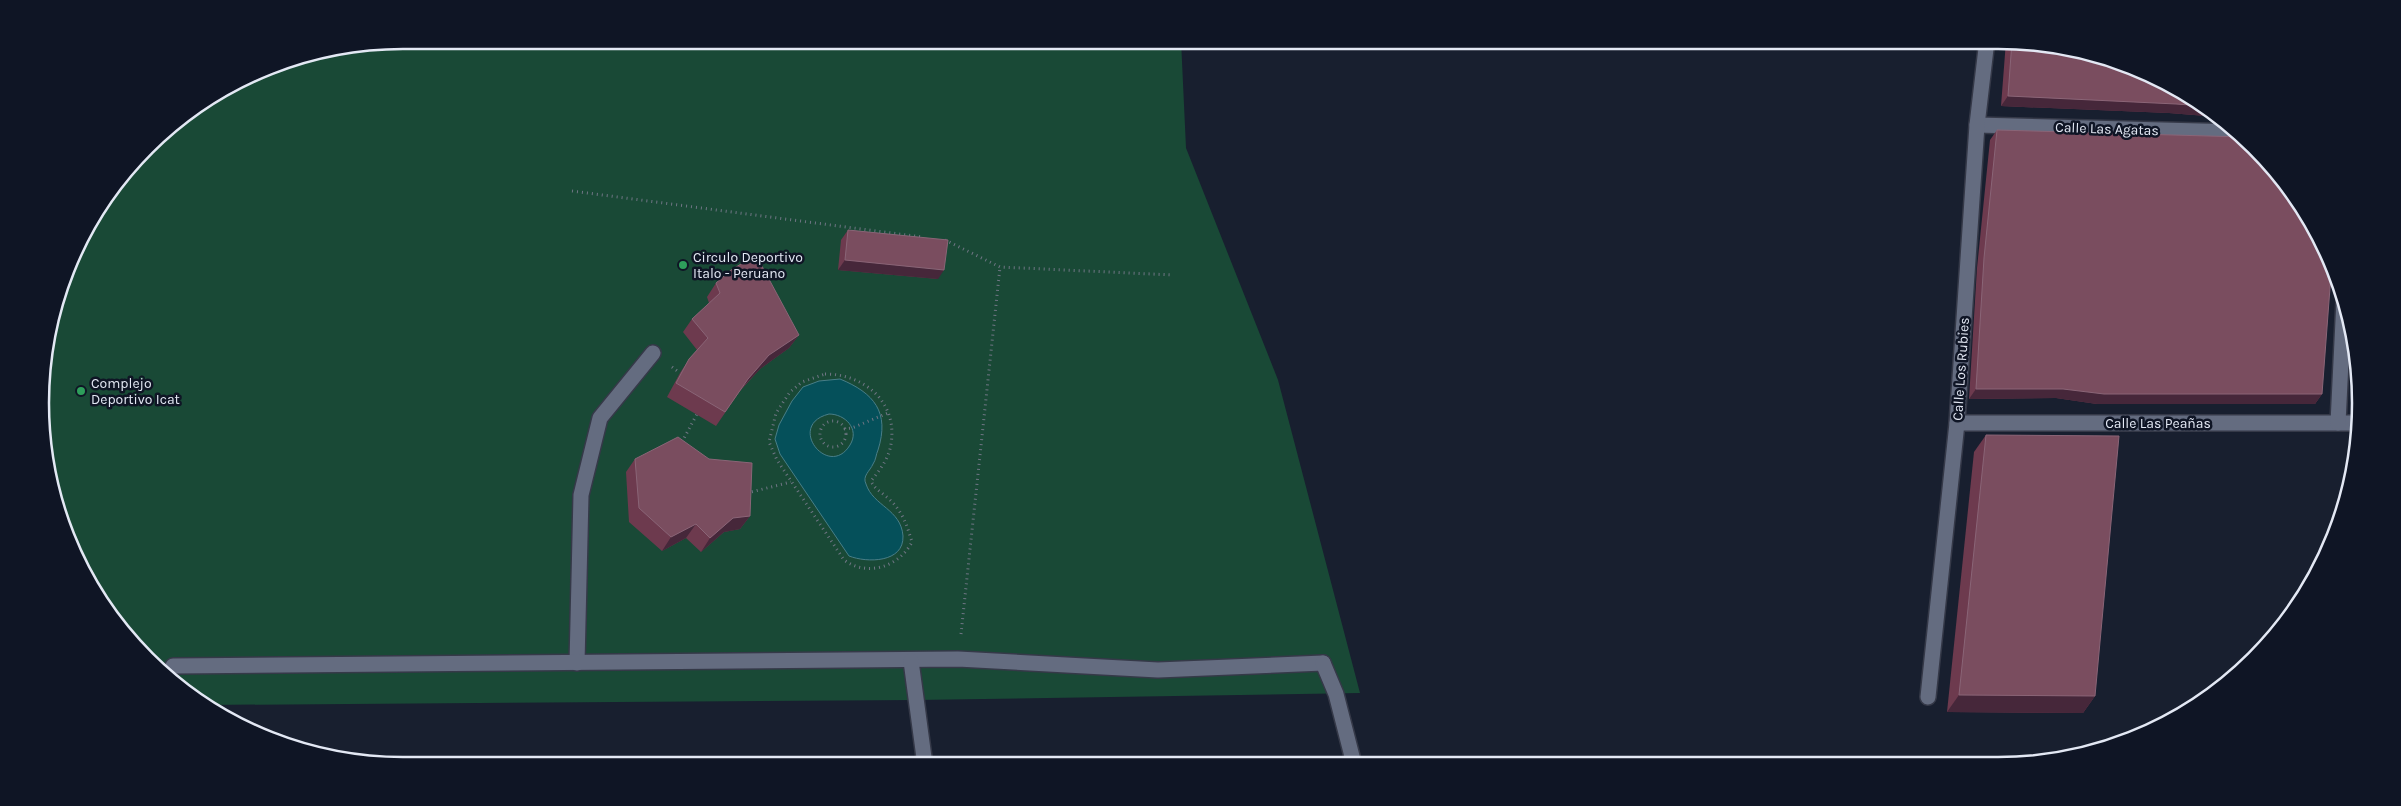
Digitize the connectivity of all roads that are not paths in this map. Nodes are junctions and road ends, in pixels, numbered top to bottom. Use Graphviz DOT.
graph roads {
  1 [pos="1986,49"];
  2 [pos="1977,125"];
  3 [pos="2226,132"];
  4 [pos="2343,324"];
  5 [pos="653,353"];
  6 [pos="1957,423"];
  7 [pos="2338,423"];
  8 [pos="2351,423"];
  9 [pos="911,661"];
  10 [pos="577,663"];
  11 [pos="173,666"];
  12 [pos="1928,696"];
  13 [pos="925,757"];
  14 [pos="1352,757"];
  1 -- 2 [label="street, Calle Los Rubies"];
  2 -- 3 [label="street, Calle Las Agatas"];
  2 -- 6 [label="street, Calle Los Rubies"];
  4 -- 7 [label="street"];
  5 -- 10 [label="street"];
  6 -- 7 [label="street, Calle Las Peañas"];
  6 -- 12 [label="street, Calle Los Rubies"];
  7 -- 8 [label="street, Calle Las Peañas"];
  9 -- 10 [label="street"];
  9 -- 13 [label="street"];
  9 -- 14 [label="street"];
  10 -- 11 [label="street"];
}
